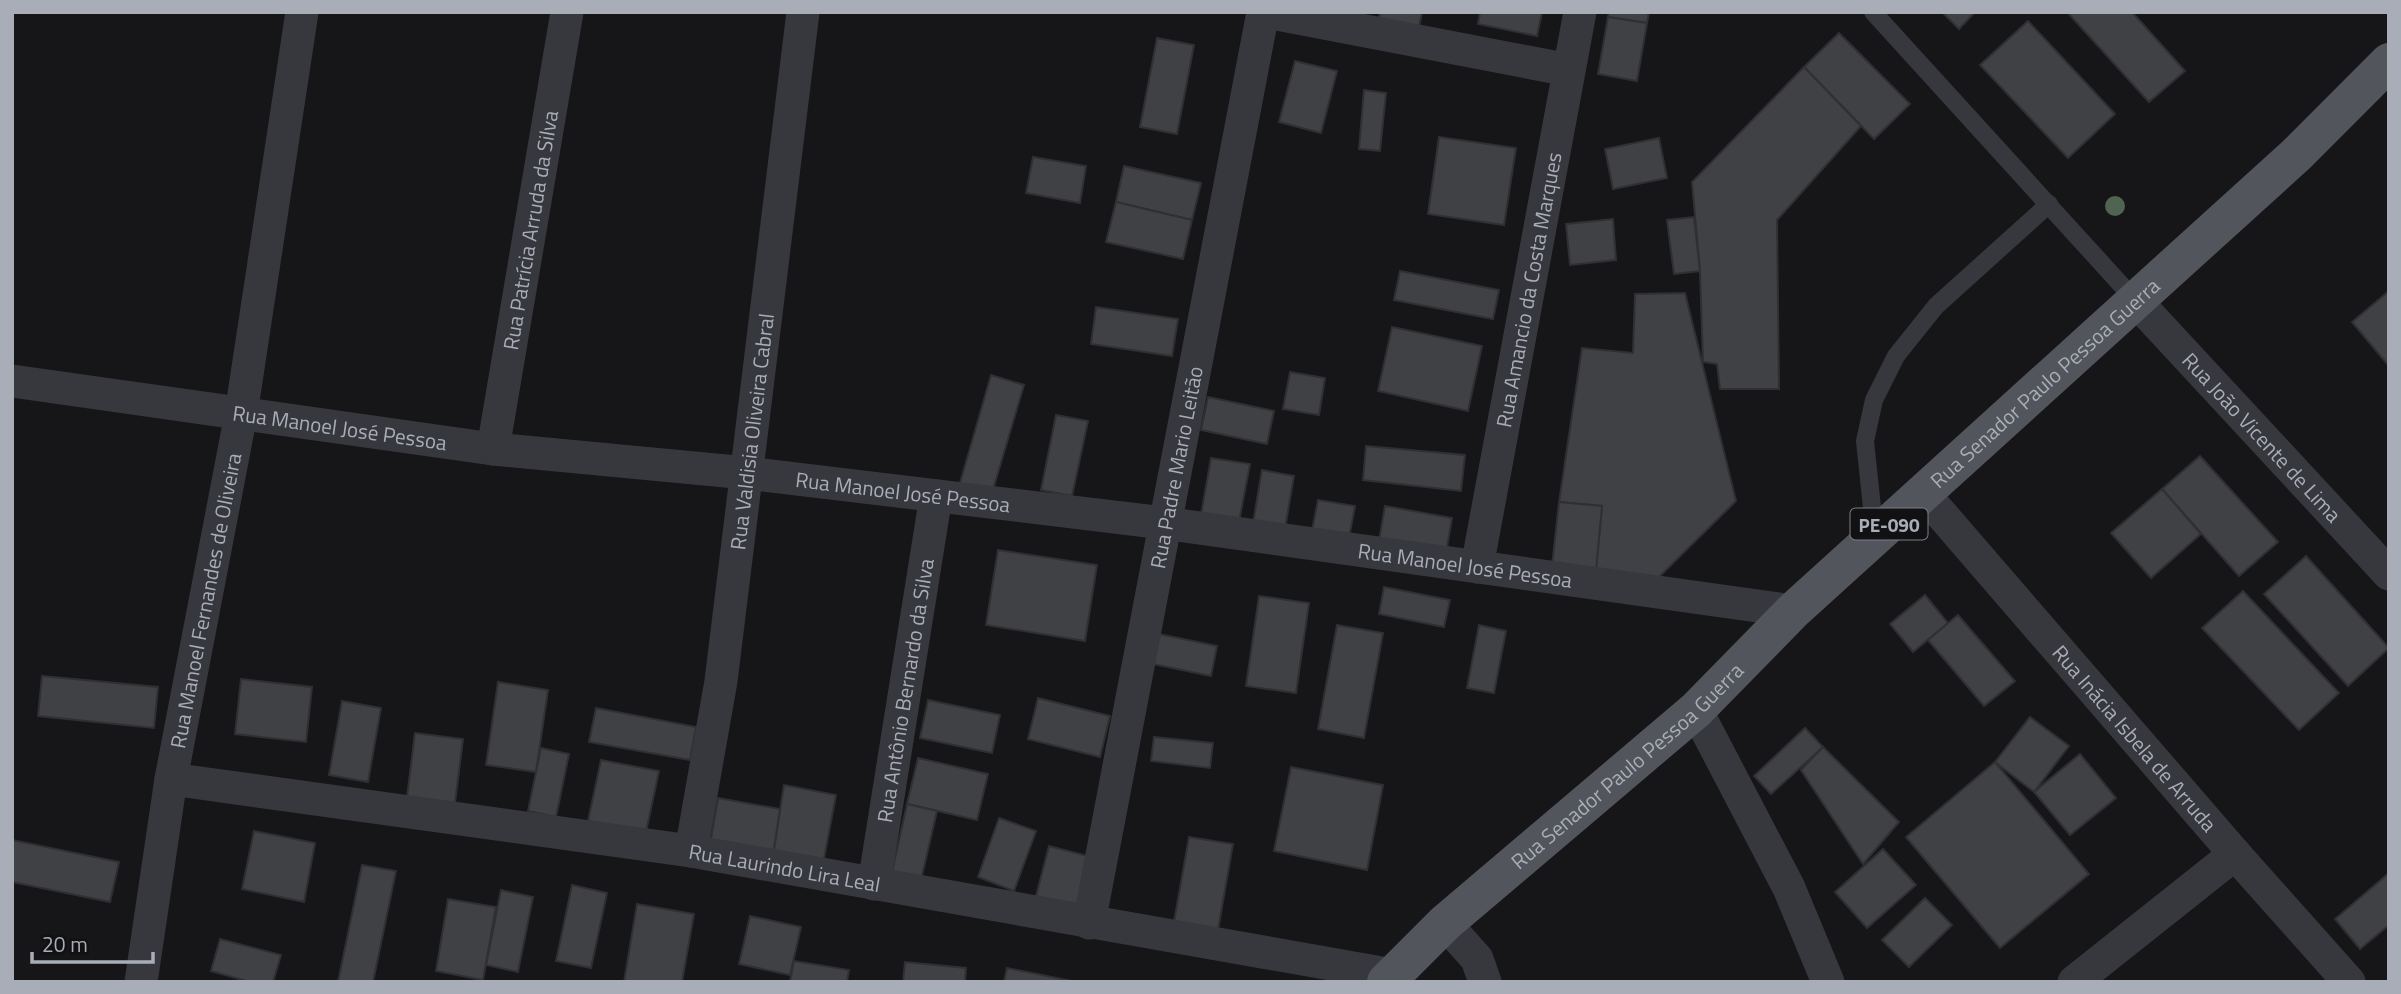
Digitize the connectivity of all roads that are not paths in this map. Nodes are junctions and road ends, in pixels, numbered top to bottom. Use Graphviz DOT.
graph roads {
  1 [pos="302,12"];
  2 [pos="567,12"];
  3 [pos="803,12"];
  4 [pos="1265,12"];
  5 [pos="1580,12"];
  6 [pos="1873,12"];
  7 [pos="2389,62"];
  8 [pos="1569,70"];
  9 [pos="2049,204"];
  10 [pos="2135,300"];
  11 [pos="12,381"];
  12 [pos="241,414"];
  13 [pos="493,449"];
  14 [pos="747,473"];
  15 [pos="1923,493"];
  16 [pos="936,496"];
  17 [pos="1164,523"];
  18 [pos="1875,536"];
  19 [pos="1478,567"];
  20 [pos="2389,574"];
  21 [pos="1793,611"];
  22 [pos="1696,710"];
  23 [pos="171,779"];
  24 [pos="691,851"];
  25 [pos="2235,854"];
  26 [pos="874,884"];
  27 [pos="1089,923"];
  28 [pos="1445,923"];
  29 [pos="1390,978"];
  30 [pos="141,982"];
  31 [pos="1485,982"];
  32 [pos="1828,982"];
  33 [pos="2074,982"];
  34 [pos="2349,982"];
  1 -- 12 [label="street, Rua Manoel Fernandes de Oliveira"];
  2 -- 13 [label="street, Rua Patrícia Arruda da Silva"];
  3 -- 14 [label="street, Rua Valdisia Oliveira Cabral"];
  4 -- 8 [label="street"];
  4 -- 17 [label="street, Rua Padre Mario Leitão"];
  5 -- 8 [label="street, Rua Amancio da Costa Marques"];
  6 -- 9 [label="lane"];
  7 -- 10 [label="main road, Rua Senador Paulo Pessoa Guerra / PE-090"];
  8 -- 19 [label="street, Rua Amancio da Costa Marques"];
  9 -- 10 [label="lane"];
  9 -- 18 [label="lane"];
  10 -- 15 [label="main road, Rua Senador Paulo Pessoa Guerra / PE-090"];
  10 -- 20 [label="street, Rua João Vicente de Lima"];
  11 -- 12 [label="street, Rua Manoel José Pessoa"];
  12 -- 13 [label="street, Rua Manoel José Pessoa"];
  12 -- 23 [label="street, Rua Manoel Fernandes de Oliveira"];
  13 -- 14 [label="street, Rua Manoel José Pessoa"];
  14 -- 16 [label="street, Rua Manoel José Pessoa"];
  14 -- 24 [label="street, Rua Valdisia Oliveira Cabral"];
  15 -- 18 [label="main road, Rua Senador Paulo Pessoa Guerra / PE-090"];
  15 -- 25 [label="street, Rua Inácia Isbela de Arruda"];
  16 -- 17 [label="street, Rua Manoel José Pessoa"];
  16 -- 26 [label="street, Rua Antônio Bernardo da Silva"];
  17 -- 19 [label="street, Rua Manoel José Pessoa"];
  17 -- 27 [label="street, Rua Padre Mario Leitão"];
  18 -- 21 [label="main road, Rua Senador Paulo Pessoa Guerra / PE-090"];
  19 -- 21 [label="street, Rua Manoel José Pessoa"];
  21 -- 22 [label="main road, Rua Senador Paulo Pessoa Guerra / PE-090"];
  22 -- 28 [label="main road, Rua Senador Paulo Pessoa Guerra / PE-090"];
  22 -- 32 [label="street"];
  23 -- 24 [label="street, Rua Laurindo Lira Leal"];
  23 -- 30 [label="street, Rua Manoel Fernandes de Oliveira"];
  24 -- 26 [label="street, Rua Laurindo Lira Leal"];
  25 -- 33 [label="street"];
  25 -- 34 [label="street, Rua Inácia Isbela de Arruda"];
  26 -- 27 [label="street, Rua Laurindo Lira Leal"];
  27 -- 29 [label="street, Rua Laurindo Lira Leal"];
  28 -- 29 [label="main road, Rua Senador Paulo Pessoa Guerra / PE-090"];
  28 -- 31 [label="street"];
}
